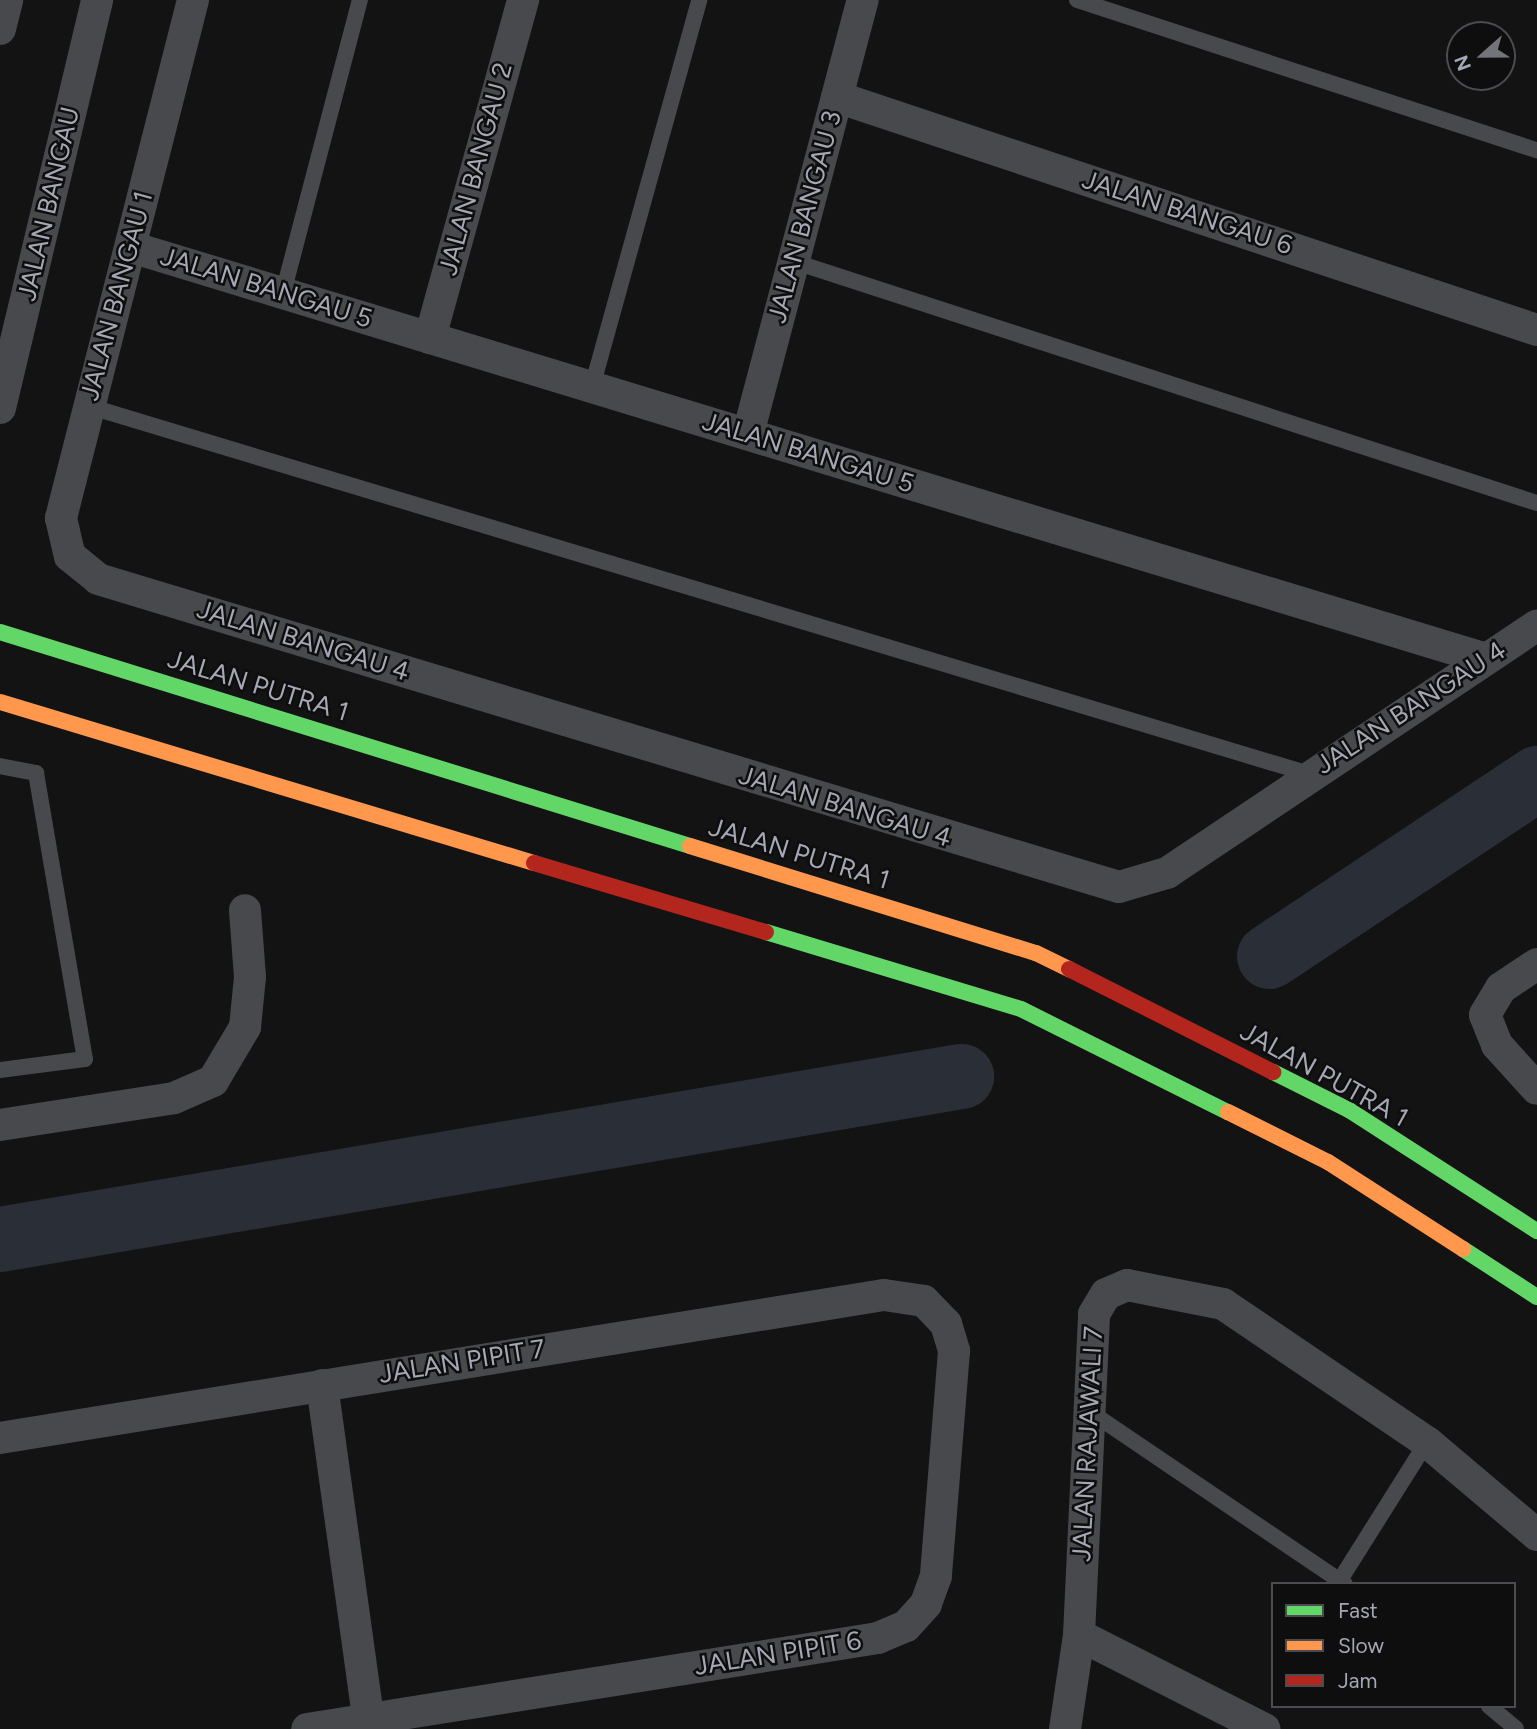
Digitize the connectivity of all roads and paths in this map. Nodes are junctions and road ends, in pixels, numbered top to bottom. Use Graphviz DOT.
graph roads {
  1 [pos="8,0"];
  2 [pos="97,0"];
  3 [pos="193,0"];
  4 [pos="360,0"];
  5 [pos="523,0"];
  6 [pos="699,0"];
  7 [pos="863,0"];
  8 [pos="1077,0"];
  9 [pos="0,29"];
  10 [pos="837,97"];
  11 [pos="1537,150"];
  12 [pos="131,247"];
  13 [pos="792,261"];
  14 [pos="283,293"];
  15 [pos="1537,330"];
  16 [pos="430,338"];
  17 [pos="592,387"];
  18 [pos="88,406"];
  19 [pos="0,408"];
  20 [pos="748,434"];
  21 [pos="1537,503"];
  22 [pos="98,579"];
  23 [pos="1537,625"];
  24 [pos="0,632"];
  25 [pos="1486,659"];
  26 [pos="0,702"];
  27 [pos="0,766"];
  28 [pos="1309,774"];
  29 [pos="244,910"];
  30 [pos="1537,964"];
  31 [pos="0,1070"];
  32 [pos="1537,1090"];
  33 [pos="0,1125"];
  34 [pos="1537,1231"];
  35 [pos="1537,1297"];
  36 [pos="924,1301"];
  37 [pos="321,1385"];
  38 [pos="1089,1411"];
  39 [pos="0,1438"];
  40 [pos="1427,1442"];
  41 [pos="1537,1535"];
  42 [pos="1342,1582"];
  43 [pos="1079,1635"];
  44 [pos="1491,1708"];
  45 [pos="368,1724"];
  46 [pos="1254,1725"];
  47 [pos="307,1729"];
  48 [pos="1065,1729"];
  49 [pos="1516,1729"];
  1 -- 9 [label="street"];
  2 -- 19 [label="street, JALAN BANGAU"];
  3 -- 12 [label="street, JALAN BANGAU 1"];
  4 -- 14 [label="lane"];
  5 -- 16 [label="street, JALAN BANGAU 2"];
  6 -- 17 [label="lane"];
  7 -- 10 [label="street, JALAN BANGAU 3"];
  8 -- 11 [label="lane"];
  10 -- 13 [label="street, JALAN BANGAU 3"];
  10 -- 15 [label="street, JALAN BANGAU 6"];
  12 -- 14 [label="street, JALAN BANGAU 5"];
  12 -- 18 [label="street, JALAN BANGAU 1"];
  13 -- 20 [label="street, JALAN BANGAU 3"];
  13 -- 21 [label="lane"];
  14 -- 16 [label="street, JALAN BANGAU 5"];
  16 -- 17 [label="street, JALAN BANGAU 5"];
  17 -- 20 [label="street, JALAN BANGAU 5"];
  18 -- 22 [label="street, JALAN BANGAU 1"];
  18 -- 28 [label="lane"];
  20 -- 25 [label="street, JALAN BANGAU 5"];
  22 -- 28 [label="street, JALAN BANGAU 4"];
  23 -- 25 [label="street, JALAN BANGAU 4"];
  24 -- 34 [label="main road, JALAN PUTRA 1"];
  25 -- 28 [label="street, JALAN BANGAU 4"];
  26 -- 35 [label="main road"];
  27 -- 31 [label="lane"];
  29 -- 33 [label="street"];
  30 -- 32 [label="street"];
  36 -- 37 [label="street, JALAN PIPIT 7"];
  36 -- 45 [label="street, JALAN PIPIT 6"];
  37 -- 39 [label="street, JALAN PIPIT 7"];
  37 -- 45 [label="street"];
  38 -- 40 [label="street, JALAN RAJAWALI 7"];
  38 -- 42 [label="lane"];
  38 -- 43 [label="street, JALAN RAJAWALI 7"];
  40 -- 41 [label="street, JALAN RAJAWALI 7"];
  40 -- 42 [label="lane"];
  43 -- 46 [label="street"];
  43 -- 48 [label="street, JALAN RAJAWALI 7"];
  44 -- 49 [label="lane"];
  45 -- 47 [label="street, JALAN PIPIT 6"];
}
